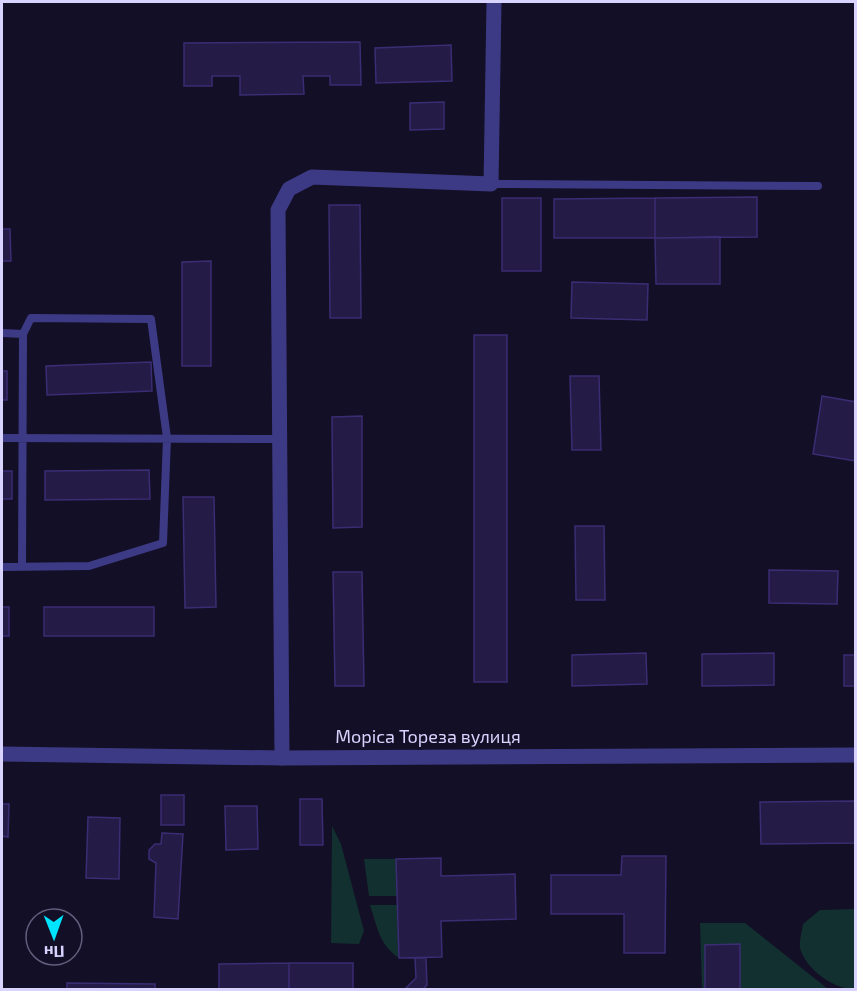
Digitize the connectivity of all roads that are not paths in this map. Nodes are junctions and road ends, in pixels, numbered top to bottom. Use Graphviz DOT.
graph roads {
  1 [pos="494,2"];
  2 [pos="491,184"];
  3 [pos="818,186"];
  4 [pos="2,333"];
  5 [pos="23,334"];
  6 [pos="2,438"];
  7 [pos="23,438"];
  8 [pos="167,438"];
  9 [pos="279,439"];
  10 [pos="2,567"];
  11 [pos="22,567"];
  12 [pos="2,754"];
  13 [pos="855,755"];
  14 [pos="282,758"];
  1 -- 2 [label="street"];
  2 -- 3 [label="lane"];
  2 -- 9 [label="street"];
  4 -- 5 [label="lane"];
  5 -- 7 [label="lane"];
  5 -- 8 [label="lane"];
  6 -- 7 [label="lane"];
  7 -- 8 [label="lane"];
  7 -- 11 [label="lane"];
  8 -- 9 [label="lane"];
  8 -- 11 [label="lane"];
  9 -- 14 [label="street"];
  10 -- 11 [label="lane"];
  12 -- 14 [label="street, Моріса Тореза вулиця"];
  13 -- 14 [label="street, Моріса Тореза вулиця"];
}
